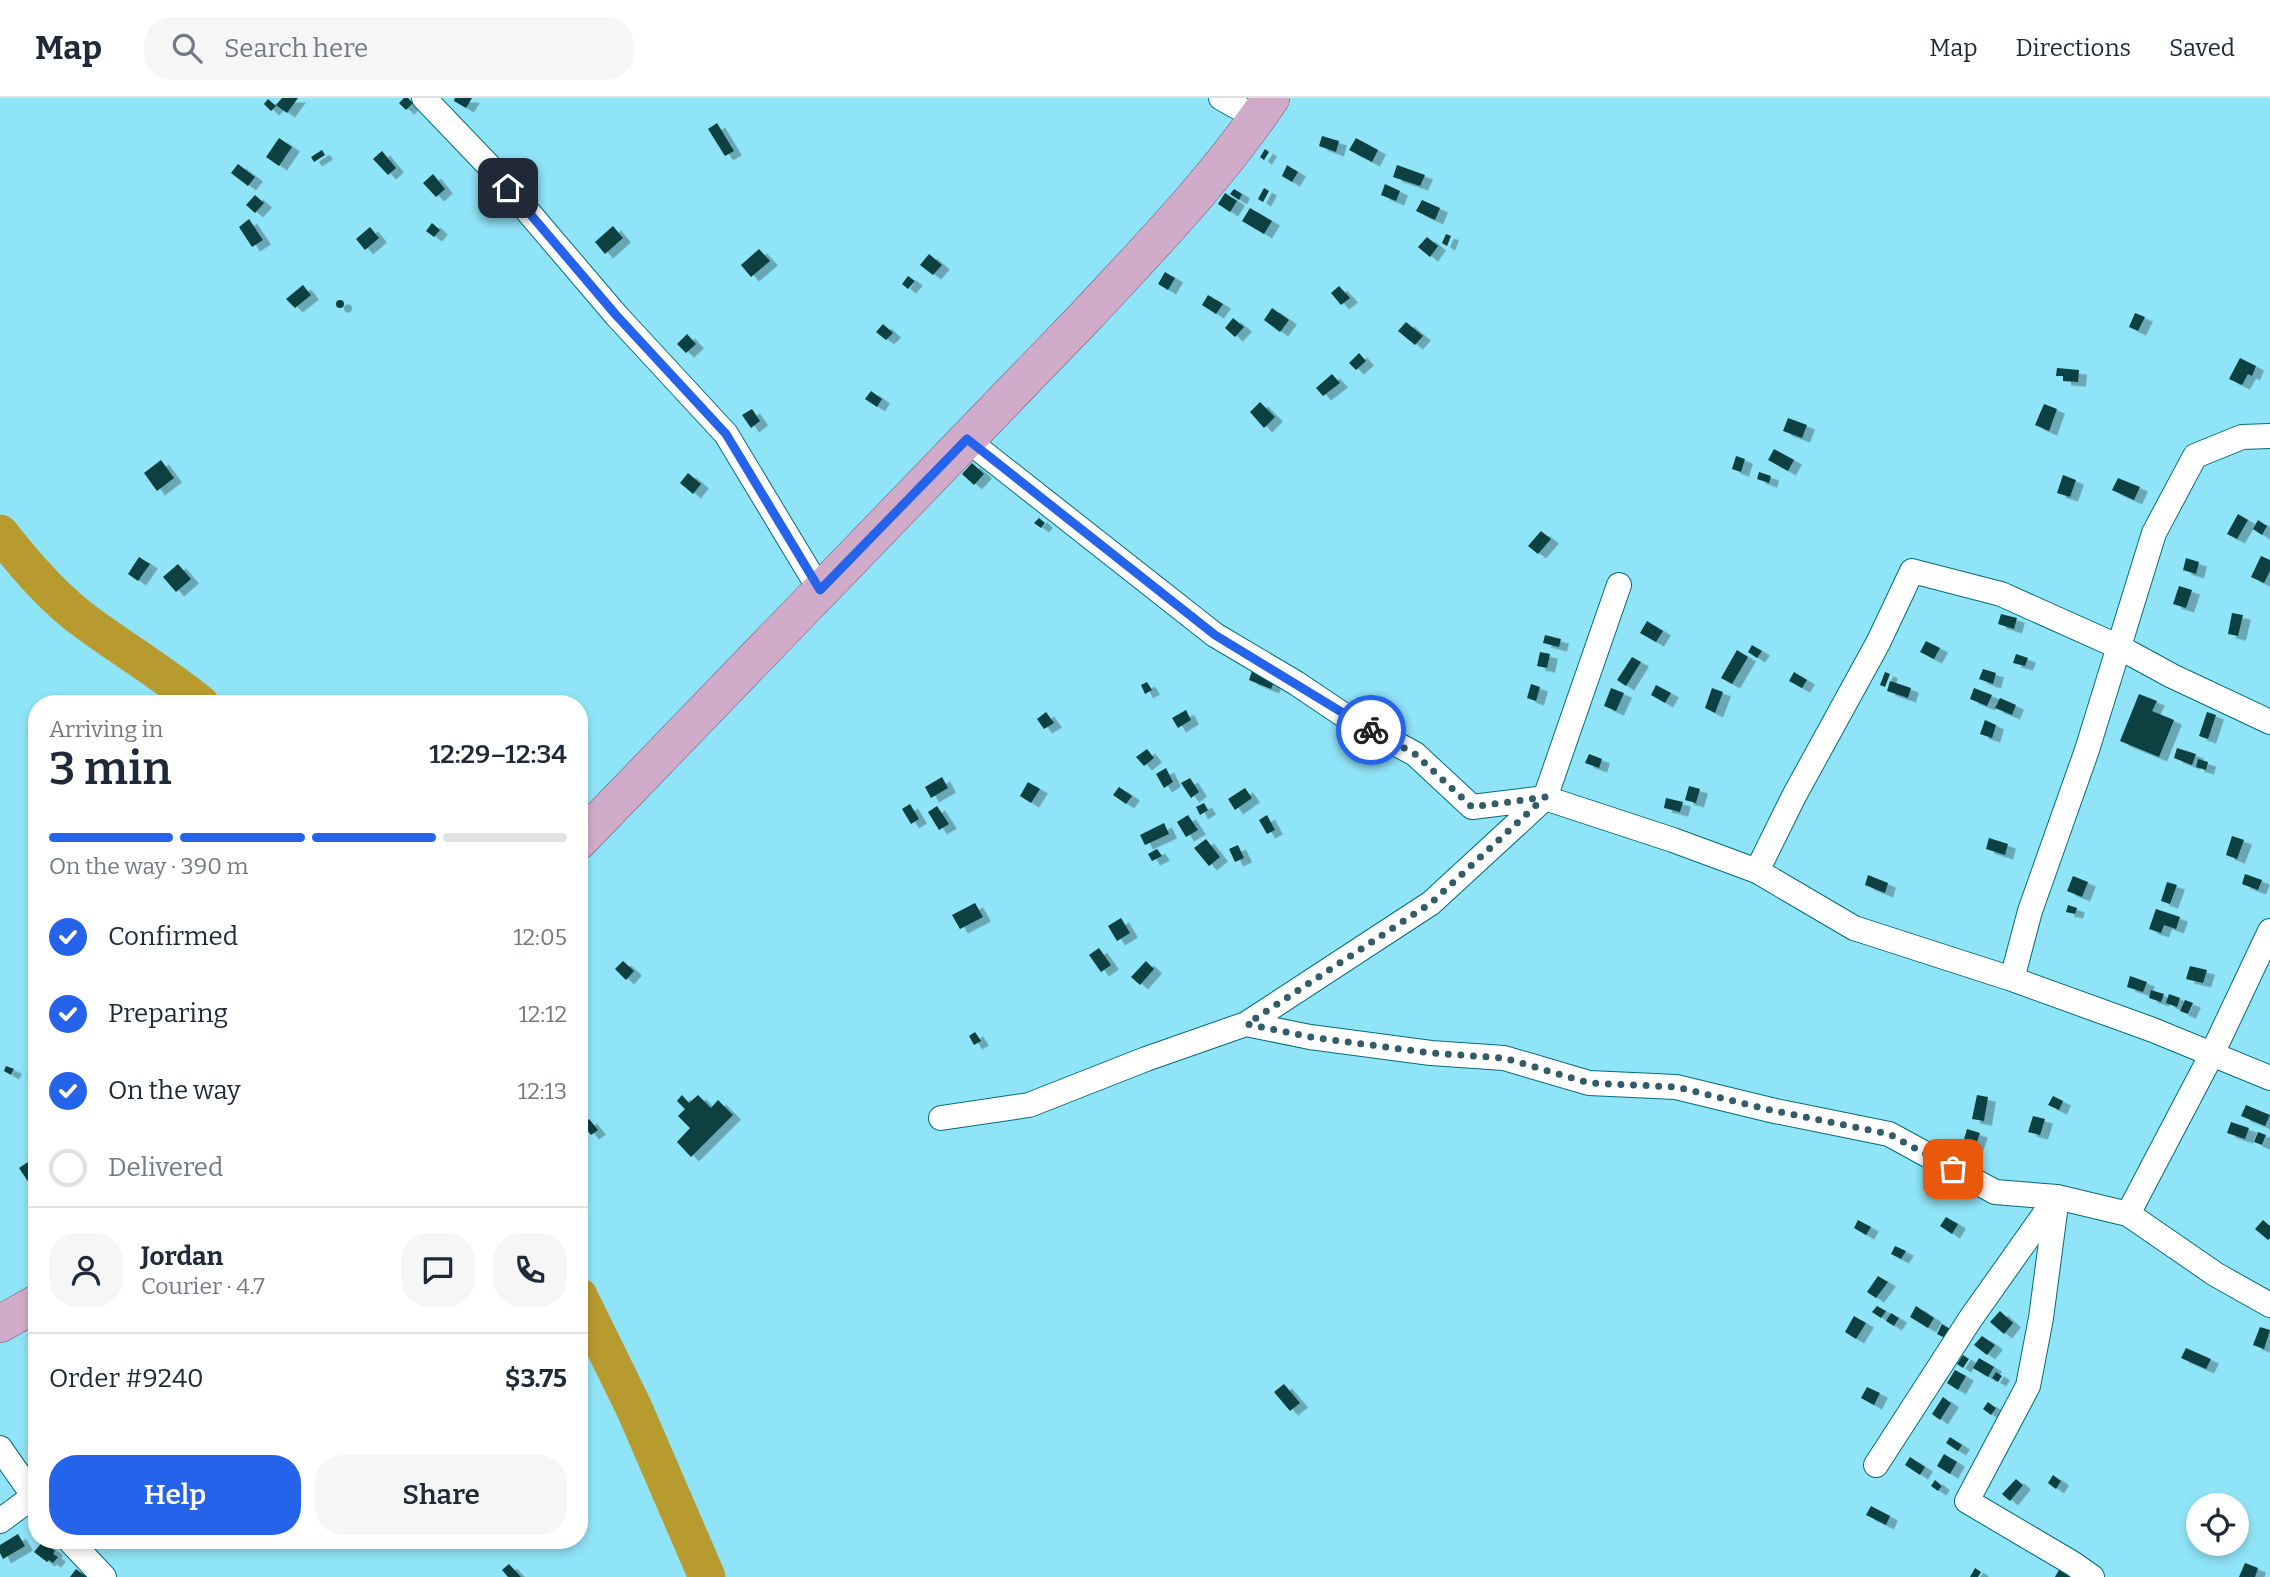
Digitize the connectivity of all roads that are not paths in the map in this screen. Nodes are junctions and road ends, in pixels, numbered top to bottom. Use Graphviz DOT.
graph roads {
  1 [pos="424,98"];
  2 [pos="1221,98"];
  3 [pos="1264,108"];
  4 [pos="2270,436"];
  5 [pos="967,439"];
  6 [pos="1619,585"];
  7 [pos="820,590"];
  8 [pos="2117,646"];
  9 [pos="2270,722"];
  10 [pos="1545,797"];
  11 [pos="588,832"];
  12 [pos="1757,871"];
  13 [pos="2270,931"];
  14 [pos="2012,979"];
  15 [pos="1247,1024"];
  16 [pos="2212,1054"];
  17 [pos="2270,1078"];
  18 [pos="942,1118"];
  19 [pos="2057,1197"];
  20 [pos="2128,1214"];
  21 [pos="2270,1305"];
  22 [pos="28,1308"];
  23 [pos="0,1324"];
  24 [pos="0,1448"];
  25 [pos="1876,1465"];
  26 [pos="28,1488"];
  27 [pos="28,1503"];
  28 [pos="0,1521"];
  29 [pos="78,1549"];
  30 [pos="104,1577"];
  31 [pos="2092,1577"];
  1 -- 7 [label="street"];
  2 -- 3 [label="street"];
  3 -- 5 [label="main road"];
  4 -- 8 [label="street"];
  5 -- 7 [label="main road"];
  5 -- 10 [label="street"];
  6 -- 10 [label="street"];
  7 -- 11 [label="main road"];
  8 -- 9 [label="street"];
  8 -- 12 [label="street"];
  8 -- 14 [label="street"];
  10 -- 12 [label="street"];
  10 -- 15 [label="street"];
  12 -- 14 [label="street"];
  13 -- 16 [label="street"];
  14 -- 16 [label="street"];
  15 -- 18 [label="street"];
  15 -- 19 [label="street"];
  16 -- 17 [label="street"];
  16 -- 20 [label="street"];
  19 -- 20 [label="street"];
  19 -- 25 [label="street"];
  19 -- 31 [label="street"];
  20 -- 21 [label="street"];
  22 -- 23 [label="main road"];
  24 -- 26 [label="street"];
  27 -- 28 [label="street"];
  29 -- 30 [label="street"];
}
